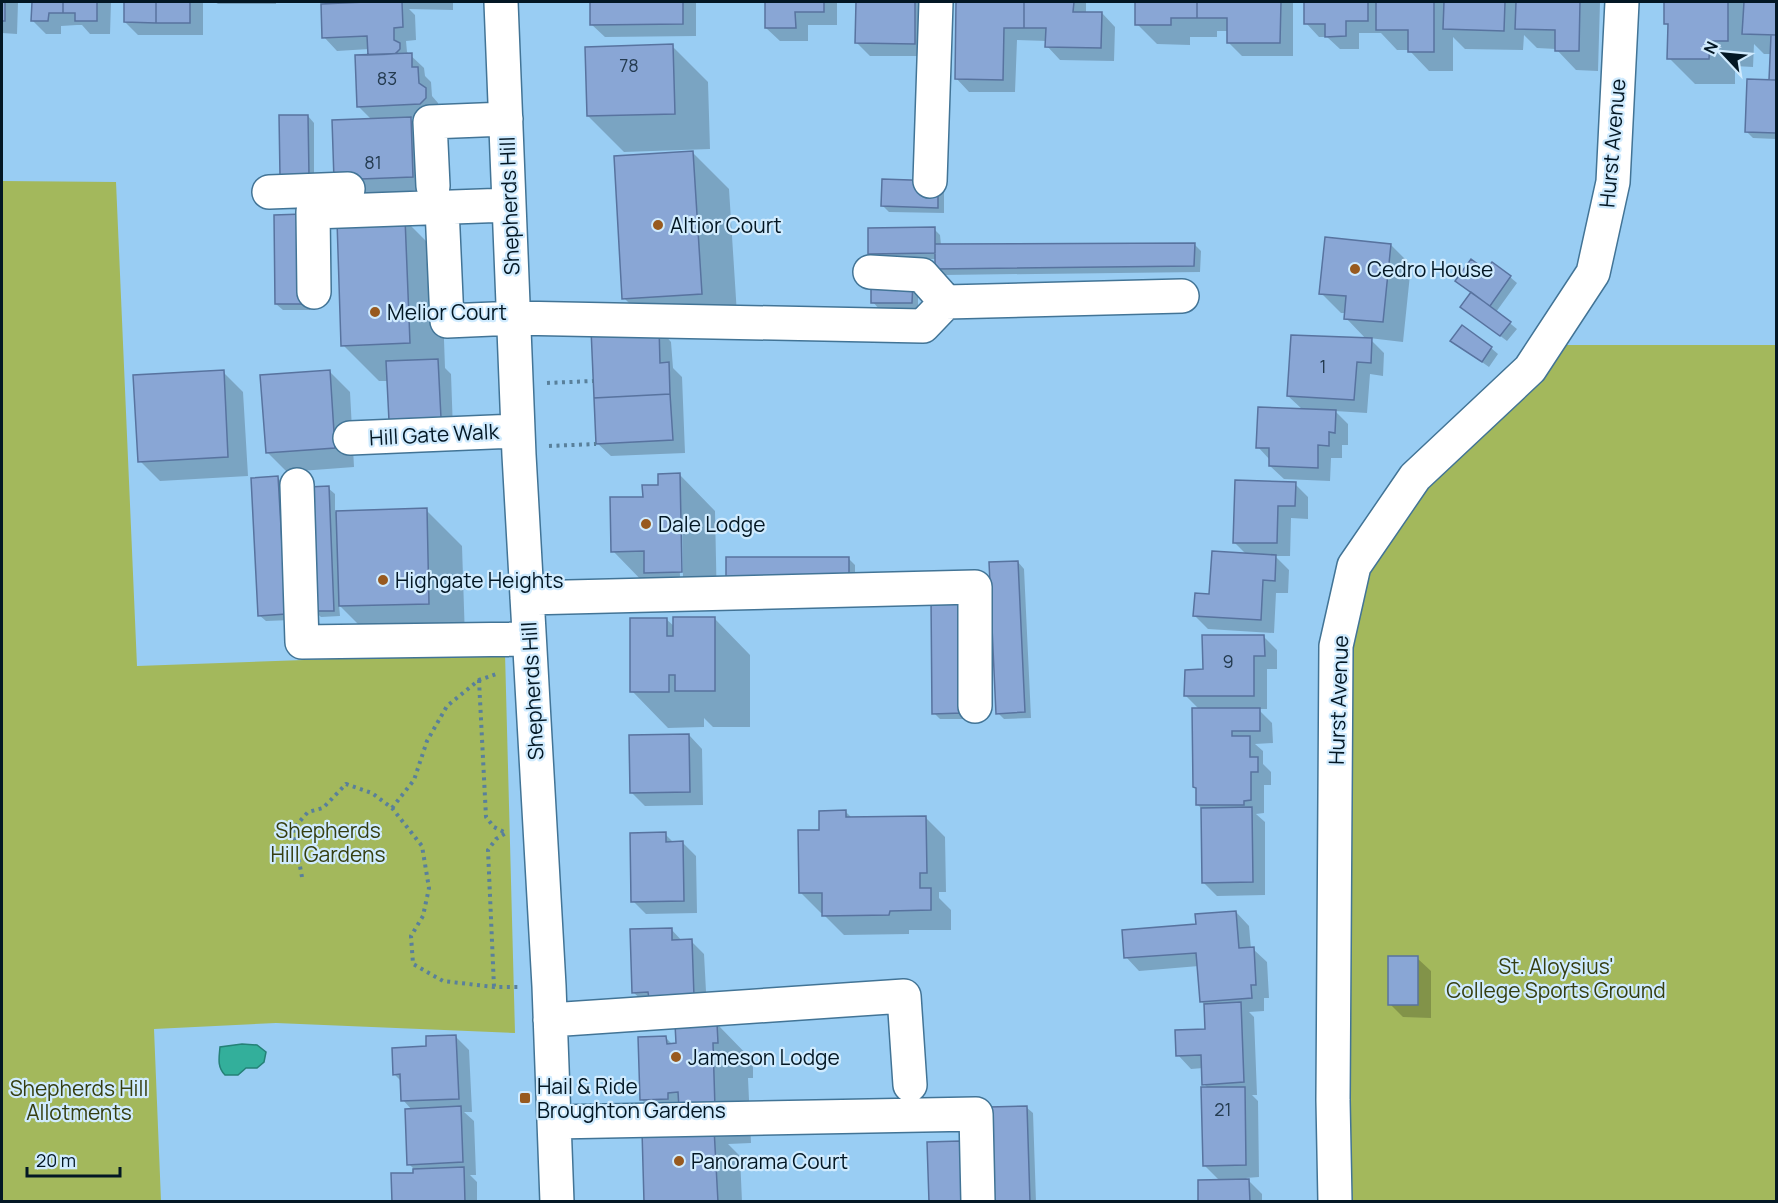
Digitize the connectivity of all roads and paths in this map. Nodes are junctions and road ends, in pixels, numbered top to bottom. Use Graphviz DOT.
graph roads {
  1 [pos="501,2"];
  2 [pos="936,2"];
  3 [pos="1622,2"];
  4 [pos="506,119"];
  5 [pos="930,181"];
  6 [pos="269,192"];
  7 [pos="509,194"];
  8 [pos="437,197"];
  9 [pos="870,272"];
  10 [pos="314,292"];
  11 [pos="1182,296"];
  12 [pos="946,302"];
  13 [pos="514,318"];
  14 [pos="593,381"];
  15 [pos="516,385"];
  16 [pos="350,438"];
  17 [pos="518,439"];
  18 [pos="596,444"];
  19 [pos="297,485"];
  20 [pos="527,598"];
  21 [pos="529,639"];
  22 [pos="494,675"];
  23 [pos="479,680"];
  24 [pos="975,706"];
  25 [pos="392,808"];
  26 [pos="302,877"];
  27 [pos="550,1020"];
  28 [pos="910,1084"];
  29 [pos="554,1122"];
  30 [pos="557,1202"];
  31 [pos="978,1202"];
  32 [pos="1335,1202"];
  1 -- 4 [label="street, Shepherds Hill"];
  2 -- 5 [label="street"];
  3 -- 32 [label="street, Hurst Avenue"];
  4 -- 7 [label="street, Shepherds Hill"];
  4 -- 8 [label="street"];
  6 -- 8 [label="street"];
  7 -- 8 [label="street"];
  7 -- 13 [label="street, Shepherds Hill"];
  8 -- 10 [label="street"];
  8 -- 13 [label="street"];
  9 -- 12 [label="street"];
  11 -- 12 [label="street"];
  12 -- 13 [label="street"];
  13 -- 15 [label="street, Shepherds Hill"];
  14 -- 15 [label="path"];
  15 -- 17 [label="street, Shepherds Hill"];
  16 -- 17 [label="street, Hill Gate Walk"];
  17 -- 18 [label="path"];
  17 -- 20 [label="street, Shepherds Hill"];
  19 -- 21 [label="street"];
  20 -- 21 [label="street, Shepherds Hill"];
  20 -- 24 [label="street"];
  21 -- 27 [label="street, Shepherds Hill"];
  22 -- 23 [label="path"];
  23 -- 25 [label="path"];
  23 -- 25 [label="path"];
  25 -- 26 [label="path"];
  27 -- 28 [label="street"];
  27 -- 29 [label="street, Shepherds Hill"];
  29 -- 30 [label="street, Shepherds Hill"];
  29 -- 31 [label="street"];
}
